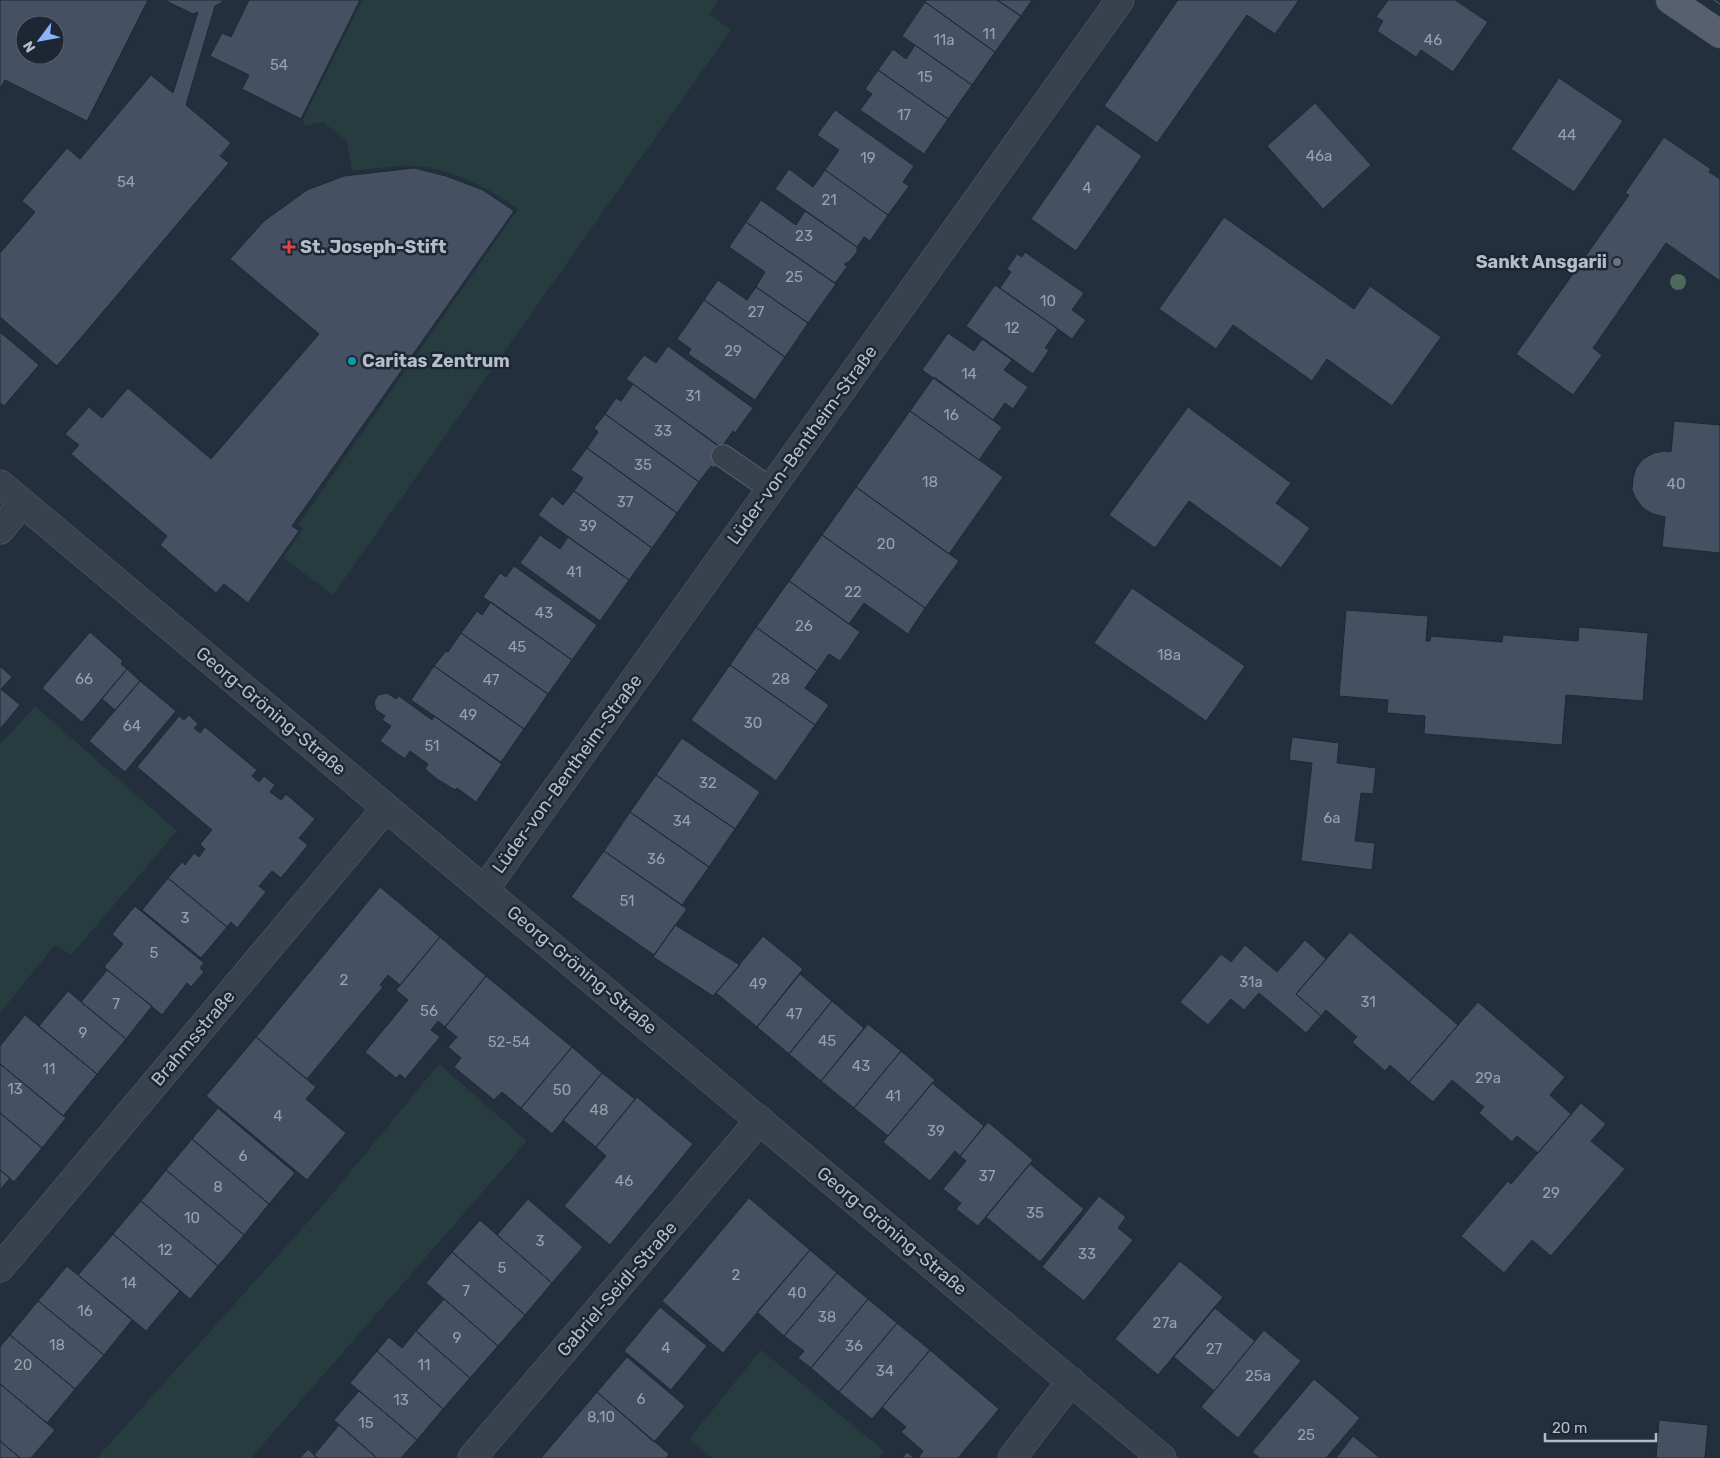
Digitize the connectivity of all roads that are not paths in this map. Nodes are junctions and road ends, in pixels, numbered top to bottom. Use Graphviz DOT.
graph roads {
  1 [pos="1120,0"];
  2 [pos="1670,0"];
  3 [pos="1720,34"];
  4 [pos="723,456"];
  5 [pos="0,484"];
  6 [pos="771,489"];
  7 [pos="22,503"];
  8 [pos="0,530"];
  9 [pos="386,808"];
  10 [pos="485,889"];
  11 [pos="760,1120"];
  12 [pos="0,1268"];
  13 [pos="1071,1381"];
  14 [pos="472,1458"];
  15 [pos="1012,1458"];
  16 [pos="1162,1458"];
  1 -- 6 [label="street, Lüder-von-Bentheim-Straße"];
  2 -- 3 [label="main road"];
  4 -- 6 [label="lane"];
  5 -- 7 [label="street, Georg-Gröning-Straße"];
  6 -- 10 [label="street, Lüder-von-Bentheim-Straße"];
  7 -- 8 [label="street"];
  7 -- 9 [label="street, Georg-Gröning-Straße"];
  9 -- 10 [label="street, Georg-Gröning-Straße"];
  9 -- 12 [label="street, Brahmsstraße"];
  10 -- 11 [label="street, Georg-Gröning-Straße"];
  11 -- 13 [label="street, Georg-Gröning-Straße"];
  11 -- 14 [label="street, Gabriel-Seidl-Straße"];
  13 -- 15 [label="street"];
  13 -- 16 [label="street, Georg-Gröning-Straße"];
}
